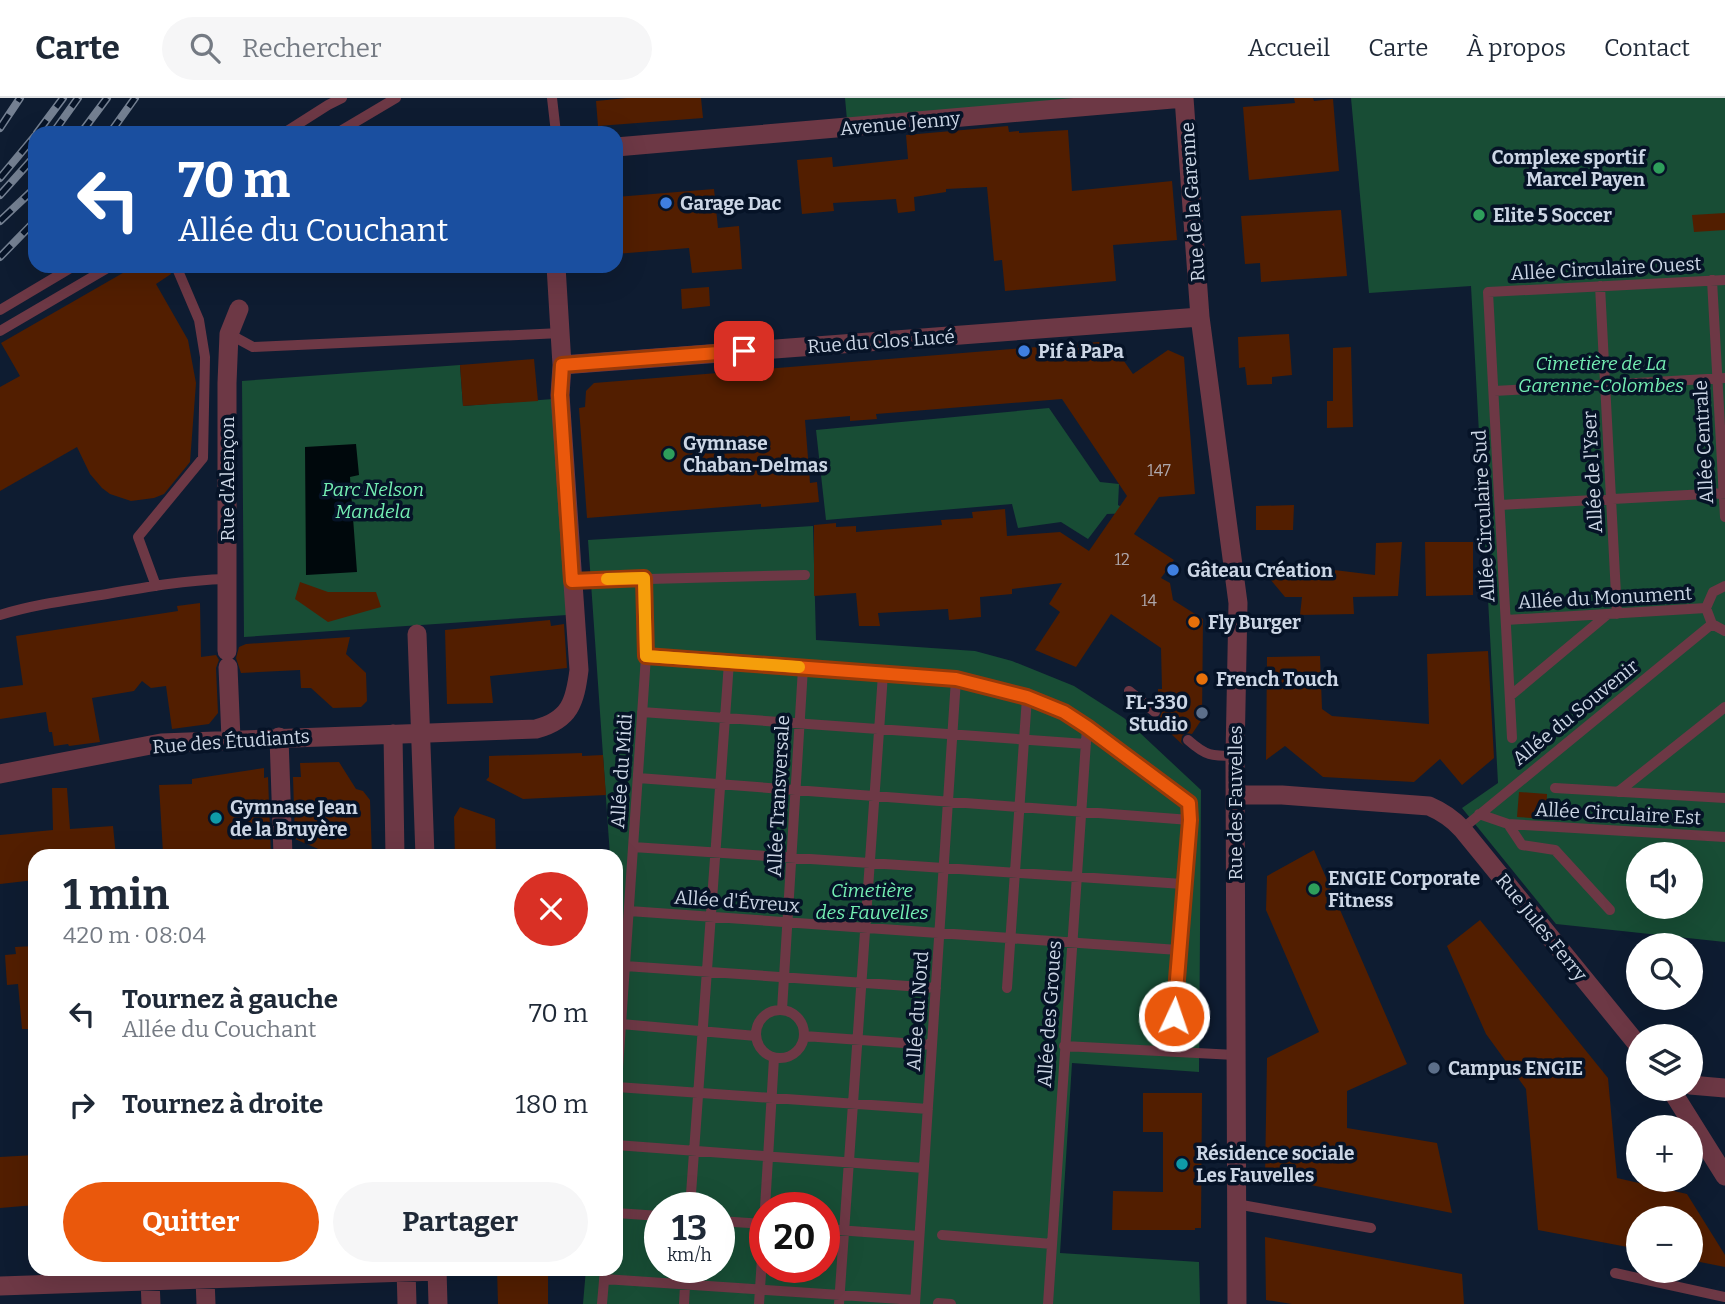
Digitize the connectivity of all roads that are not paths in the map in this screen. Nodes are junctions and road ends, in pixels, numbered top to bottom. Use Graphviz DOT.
graph roads {
  1 [pos="342,98"];
  2 [pos="397,98"];
  3 [pos="552,98"];
  4 [pos="1184,98"];
  5 [pos="296,126"];
  6 [pos="349,126"];
  7 [pos="555,126"];
  8 [pos="623,146"];
  9 [pos="62,273"];
  10 [pos="99,273"];
  11 [pos="179,273"];
  12 [pos="557,273"];
  13 [pos="1712,280"];
  14 [pos="1725,280"];
  15 [pos="1600,286"];
  16 [pos="1488,292"];
  17 [pos="239,309"];
  18 [pos="0,310"];
  19 [pos="1200,311"];
  20 [pos="0,331"];
  21 [pos="561,333"];
  22 [pos="229,334"];
  23 [pos="562,360"];
  24 [pos="1721,378"];
  25 [pos="1605,384"];
  26 [pos="1494,391"];
  27 [pos="1724,493"];
  28 [pos="1612,499"];
  29 [pos="1500,505"];
  30 [pos="1725,517"];
  31 [pos="805,575"];
  32 [pos="644,578"];
  33 [pos="226,579"];
  34 [pos="572,581"];
  35 [pos="156,586"];
  36 [pos="1725,586"];
  37 [pos="1706,608"];
  38 [pos="1612,614"];
  39 [pos="0,615"];
  40 [pos="1506,620"];
  41 [pos="1712,624"];
  42 [pos="1725,631"];
  43 [pos="417,634"];
  44 [pos="646,656"];
  45 [pos="729,662"];
  46 [pos="803,668"];
  47 [pos="883,674"];
  48 [pos="956,679"];
  49 [pos="1129,691"];
  50 [pos="1510,696"];
  51 [pos="1027,697"];
  52 [pos="1725,707"];
  53 [pos="642,712"];
  54 [pos="1155,712"];
  55 [pos="725,718"];
  56 [pos="800,723"];
  57 [pos="1087,727"];
  58 [pos="879,729"];
  59 [pos="422,733"];
  60 [pos="393,734"];
  61 [pos="953,734"];
  62 [pos="279,737"];
  63 [pos="1512,738"];
  64 [pos="231,739"];
  65 [pos="1024,739"];
  66 [pos="1188,740"];
  67 [pos="1086,744"];
  68 [pos="1235,756"];
  69 [pos="0,774"];
  70 [pos="638,778"];
  71 [pos="720,785"];
  72 [pos="1555,788"];
  73 [pos="796,790"];
  74 [pos="1618,792"];
  75 [pos="1235,795"];
  76 [pos="874,796"];
  77 [pos="1725,798"];
  78 [pos="948,802"];
  79 [pos="1020,808"];
  80 [pos="1083,813"];
  81 [pos="1479,814"];
  82 [pos="1190,820"];
  83 [pos="1508,824"];
  84 [pos="1462,830"];
  85 [pos="1725,836"];
  86 [pos="633,848"];
  87 [pos="283,849"];
  88 [pos="395,849"];
  89 [pos="425,849"];
  90 [pos="715,853"];
  91 [pos="792,858"];
  92 [pos="870,863"];
  93 [pos="944,868"];
  94 [pos="1015,872"];
  95 [pos="1076,876"];
  96 [pos="1183,884"];
  97 [pos="1610,910"];
  98 [pos="629,911"];
  99 [pos="711,916"];
  100 [pos="788,922"];
  101 [pos="865,928"];
  102 [pos="939,933"];
  103 [pos="1011,938"];
  104 [pos="1071,943"];
  105 [pos="1178,950"];
  106 [pos="625,967"];
  107 [pos="707,972"];
  108 [pos="785,977"];
  109 [pos="861,982"];
  110 [pos="936,988"];
  111 [pos="1007,988"];
  112 [pos="623,996"];
  113 [pos="782,1010"];
  114 [pos="1174,1016"];
  115 [pos="623,1024"];
  116 [pos="1626,1030"];
  117 [pos="703,1031"];
  118 [pos="756,1035"];
  119 [pos="804,1036"];
  120 [pos="857,1040"];
  121 [pos="932,1045"];
  122 [pos="1064,1046"];
  123 [pos="1235,1055"];
  124 [pos="774,1058"];
  125 [pos="1703,1086"];
  126 [pos="623,1087"];
  127 [pos="1725,1088"];
  128 [pos="698,1093"];
  129 [pos="772,1098"];
  130 [pos="1678,1101"];
  131 [pos="853,1104"];
  132 [pos="928,1109"];
  133 [pos="623,1146"];
  134 [pos="694,1151"];
  135 [pos="768,1156"];
  136 [pos="849,1162"];
  137 [pos="923,1168"];
  138 [pos="1725,1176"];
  139 [pos="691,1192"];
  140 [pos="766,1192"];
  141 [pos="1236,1204"];
  142 [pos="623,1213"];
  143 [pos="644,1215"];
  144 [pos="1371,1228"];
  145 [pos="840,1230"];
  146 [pos="844,1230"];
  147 [pos="919,1236"];
  148 [pos="943,1236"];
  149 [pos="1052,1244"];
  150 [pos="1615,1273"];
  151 [pos="244,1276"];
  152 [pos="406,1276"];
  153 [pos="437,1276"];
  154 [pos="604,1276"];
  155 [pos="620,1276"];
  156 [pos="205,1279"];
  157 [pos="150,1281"];
  158 [pos="760,1283"];
  159 [pos="685,1284"];
  160 [pos="0,1286"];
  161 [pos="760,1290"];
  162 [pos="1725,1297"];
  163 [pos="839,1300"];
  164 [pos="915,1302"];
  165 [pos="938,1303"];
  166 [pos="151,1304"];
  167 [pos="206,1304"];
  168 [pos="407,1304"];
  169 [pos="438,1304"];
  170 [pos="602,1304"];
  171 [pos="684,1304"];
  172 [pos="759,1304"];
  173 [pos="951,1304"];
  174 [pos="1048,1304"];
  175 [pos="1237,1304"];
  1 -- 5 [label="lane"];
  2 -- 6 [label="lane"];
  3 -- 7 [label="lane"];
  4 -- 8 [label="street, Avenue Jenny"];
  4 -- 19 [label="street, Rue de la Garenne"];
  9 -- 18 [label="lane"];
  10 -- 20 [label="lane"];
  11 -- 35 [label="lane"];
  12 -- 21 [label="street, Rue des Étudiants"];
  13 -- 14 [label="lane, Allée Circulaire Ouest"];
  13 -- 15 [label="lane, Allée Circulaire Ouest"];
  13 -- 24 [label="lane, Allée Centrale"];
  15 -- 16 [label="lane, Allée Circulaire Ouest"];
  15 -- 25 [label="lane, Allée de l'Yser"];
  16 -- 26 [label="lane, Allée Circulaire Sud"];
  17 -- 22 [label="street, Rue d'Alençon"];
  19 -- 23 [label="street, Rue du Clos Lucé"];
  19 -- 68 [label="street, Rue des Fauvelles"];
  21 -- 22 [label="lane"];
  21 -- 23 [label="street, Rue des Étudiants"];
  22 -- 33 [label="street, Rue d'Alençon"];
  23 -- 34 [label="street, Rue des Étudiants"];
  24 -- 25 [label="lane"];
  24 -- 27 [label="lane, Allée Centrale"];
  25 -- 26 [label="lane"];
  25 -- 28 [label="lane, Allée de l'Yser"];
  26 -- 29 [label="lane, Allée Circulaire Sud"];
  27 -- 28 [label="lane"];
  27 -- 30 [label="lane, Allée Centrale"];
  28 -- 29 [label="lane"];
  28 -- 38 [label="lane, Allée de l'Yser"];
  29 -- 40 [label="lane, Allée Circulaire Sud"];
  31 -- 32 [label="lane"];
  32 -- 34 [label="lane"];
  32 -- 44 [label="lane, Allée du Midi"];
  33 -- 35 [label="lane"];
  33 -- 64 [label="street, Rue d'Alençon"];
  34 -- 59 [label="street, Rue des Étudiants"];
  35 -- 39 [label="lane"];
  36 -- 37 [label="lane"];
  37 -- 38 [label="lane, Allée du Monument"];
  37 -- 41 [label="lane"];
  38 -- 40 [label="lane, Allée du Monument"];
  38 -- 50 [label="lane"];
  40 -- 50 [label="lane, Allée Circulaire Sud"];
  41 -- 42 [label="lane"];
  41 -- 81 [label="lane, Allée du Souvenir"];
  43 -- 59 [label="street"];
  44 -- 45 [label="lane"];
  44 -- 53 [label="lane, Allée du Midi"];
  45 -- 46 [label="lane"];
  45 -- 55 [label="lane"];
  46 -- 47 [label="lane"];
  46 -- 56 [label="lane, Allée Transversale"];
  47 -- 48 [label="lane"];
  47 -- 58 [label="lane"];
  48 -- 51 [label="lane"];
  48 -- 61 [label="lane, Allée du Nord"];
  49 -- 54 [label="lane"];
  50 -- 63 [label="lane, Allée Circulaire Sud"];
  51 -- 57 [label="lane"];
  51 -- 65 [label="lane"];
  52 -- 74 [label="lane"];
  53 -- 55 [label="lane"];
  53 -- 70 [label="lane, Allée du Midi"];
  55 -- 56 [label="lane"];
  55 -- 71 [label="lane"];
  56 -- 58 [label="lane"];
  56 -- 73 [label="lane, Allée Transversale"];
  57 -- 67 [label="lane, Allée des Groues"];
  57 -- 82 [label="lane"];
  58 -- 61 [label="lane"];
  58 -- 76 [label="lane"];
  59 -- 60 [label="street, Rue des Étudiants"];
  59 -- 89 [label="street"];
  60 -- 62 [label="street, Rue des Étudiants"];
  60 -- 88 [label="street"];
  61 -- 65 [label="lane"];
  61 -- 78 [label="lane, Allée du Nord"];
  62 -- 64 [label="street, Rue des Étudiants"];
  62 -- 87 [label="street"];
  64 -- 69 [label="street, Rue des Étudiants"];
  65 -- 67 [label="lane"];
  65 -- 79 [label="lane"];
  66 -- 68 [label="lane"];
  67 -- 80 [label="lane, Allée des Groues"];
  68 -- 75 [label="street, Rue des Fauvelles"];
  70 -- 71 [label="lane"];
  70 -- 86 [label="lane, Allée du Midi"];
  71 -- 73 [label="lane"];
  71 -- 90 [label="lane"];
  72 -- 74 [label="lane"];
  73 -- 76 [label="lane"];
  73 -- 91 [label="lane, Allée Transversale"];
  74 -- 77 [label="lane"];
  75 -- 84 [label="street, Rue Jules Ferry"];
  75 -- 123 [label="street, Rue des Fauvelles"];
  76 -- 78 [label="lane"];
  76 -- 92 [label="lane"];
  78 -- 79 [label="lane"];
  78 -- 93 [label="lane, Allée du Nord"];
  79 -- 80 [label="lane"];
  79 -- 94 [label="lane"];
  80 -- 82 [label="lane"];
  80 -- 95 [label="lane, Allée des Groues"];
  81 -- 83 [label="lane"];
  81 -- 84 [label="lane, Allée du Souvenir"];
  82 -- 96 [label="lane"];
  83 -- 85 [label="lane, Allée Circulaire Est"];
  83 -- 97 [label="lane"];
  84 -- 116 [label="street, Rue Jules Ferry"];
  86 -- 90 [label="lane"];
  86 -- 98 [label="lane, Allée du Midi"];
  90 -- 91 [label="lane"];
  90 -- 99 [label="lane"];
  91 -- 92 [label="lane"];
  91 -- 100 [label="lane, Allée Transversale"];
  92 -- 93 [label="lane"];
  92 -- 101 [label="lane"];
  93 -- 94 [label="lane"];
  93 -- 102 [label="lane, Allée du Nord"];
  94 -- 95 [label="lane"];
  94 -- 103 [label="lane"];
  95 -- 96 [label="lane"];
  95 -- 104 [label="lane, Allée des Groues"];
  96 -- 105 [label="lane"];
  98 -- 99 [label="lane, Allée d'Évreux"];
  98 -- 106 [label="lane, Allée du Midi"];
  99 -- 100 [label="lane, Allée d'Évreux"];
  99 -- 107 [label="lane"];
  100 -- 101 [label="lane, Allée d'Évreux"];
  100 -- 108 [label="lane, Allée Transversale"];
  101 -- 102 [label="lane, Allée d'Évreux"];
  101 -- 109 [label="lane"];
  102 -- 103 [label="lane, Allée d'Évreux"];
  102 -- 110 [label="lane, Allée du Nord"];
  103 -- 104 [label="lane, Allée d'Évreux"];
  103 -- 111 [label="lane"];
  104 -- 105 [label="lane, Allée d'Évreux"];
  104 -- 122 [label="lane, Allée des Groues"];
  105 -- 114 [label="lane"];
  106 -- 107 [label="lane"];
  106 -- 112 [label="lane, Allée du Midi"];
  107 -- 108 [label="lane"];
  107 -- 117 [label="lane"];
  108 -- 109 [label="lane"];
  108 -- 113 [label="lane, Allée Transversale"];
  109 -- 110 [label="lane"];
  109 -- 120 [label="lane"];
  110 -- 121 [label="lane, Allée du Nord"];
  113 -- 118 [label="lane"];
  113 -- 119 [label="lane"];
  115 -- 117 [label="lane"];
  117 -- 118 [label="lane"];
  117 -- 128 [label="lane"];
  118 -- 124 [label="lane"];
  119 -- 120 [label="lane"];
  119 -- 124 [label="lane"];
  120 -- 121 [label="lane"];
  120 -- 131 [label="lane"];
  121 -- 132 [label="lane, Allée du Nord"];
  122 -- 123 [label="lane"];
  122 -- 149 [label="lane, Allée des Groues"];
  123 -- 141 [label="street, Rue des Fauvelles"];
  124 -- 129 [label="lane"];
  125 -- 127 [label="street"];
  126 -- 128 [label="lane"];
  128 -- 129 [label="lane"];
  128 -- 134 [label="lane"];
  129 -- 131 [label="lane"];
  129 -- 135 [label="lane"];
  130 -- 138 [label="street"];
  131 -- 132 [label="lane"];
  131 -- 136 [label="lane"];
  132 -- 137 [label="lane, Allée du Nord"];
  133 -- 134 [label="lane"];
  134 -- 135 [label="lane"];
  134 -- 139 [label="lane"];
  135 -- 136 [label="lane"];
  135 -- 140 [label="lane"];
  136 -- 137 [label="lane"];
  136 -- 146 [label="lane"];
  137 -- 147 [label="lane, Allée du Nord"];
  141 -- 144 [label="lane"];
  141 -- 175 [label="street, Rue des Fauvelles"];
  142 -- 143 [label="lane"];
  145 -- 146 [label="lane"];
  146 -- 147 [label="lane"];
  146 -- 163 [label="lane"];
  147 -- 164 [label="lane, Allée du Nord"];
  148 -- 149 [label="lane"];
  149 -- 174 [label="lane, Allée des Groues"];
  150 -- 162 [label="lane"];
  151 -- 156 [label="street"];
  152 -- 168 [label="street"];
  153 -- 169 [label="street"];
  154 -- 170 [label="lane"];
  155 -- 159 [label="lane"];
  156 -- 157 [label="street"];
  156 -- 167 [label="street"];
  157 -- 160 [label="street"];
  157 -- 166 [label="street"];
  158 -- 161 [label="lane"];
  159 -- 161 [label="lane"];
  159 -- 171 [label="lane"];
  161 -- 163 [label="lane"];
  161 -- 172 [label="lane"];
  163 -- 164 [label="lane"];
  165 -- 173 [label="lane"];
}
